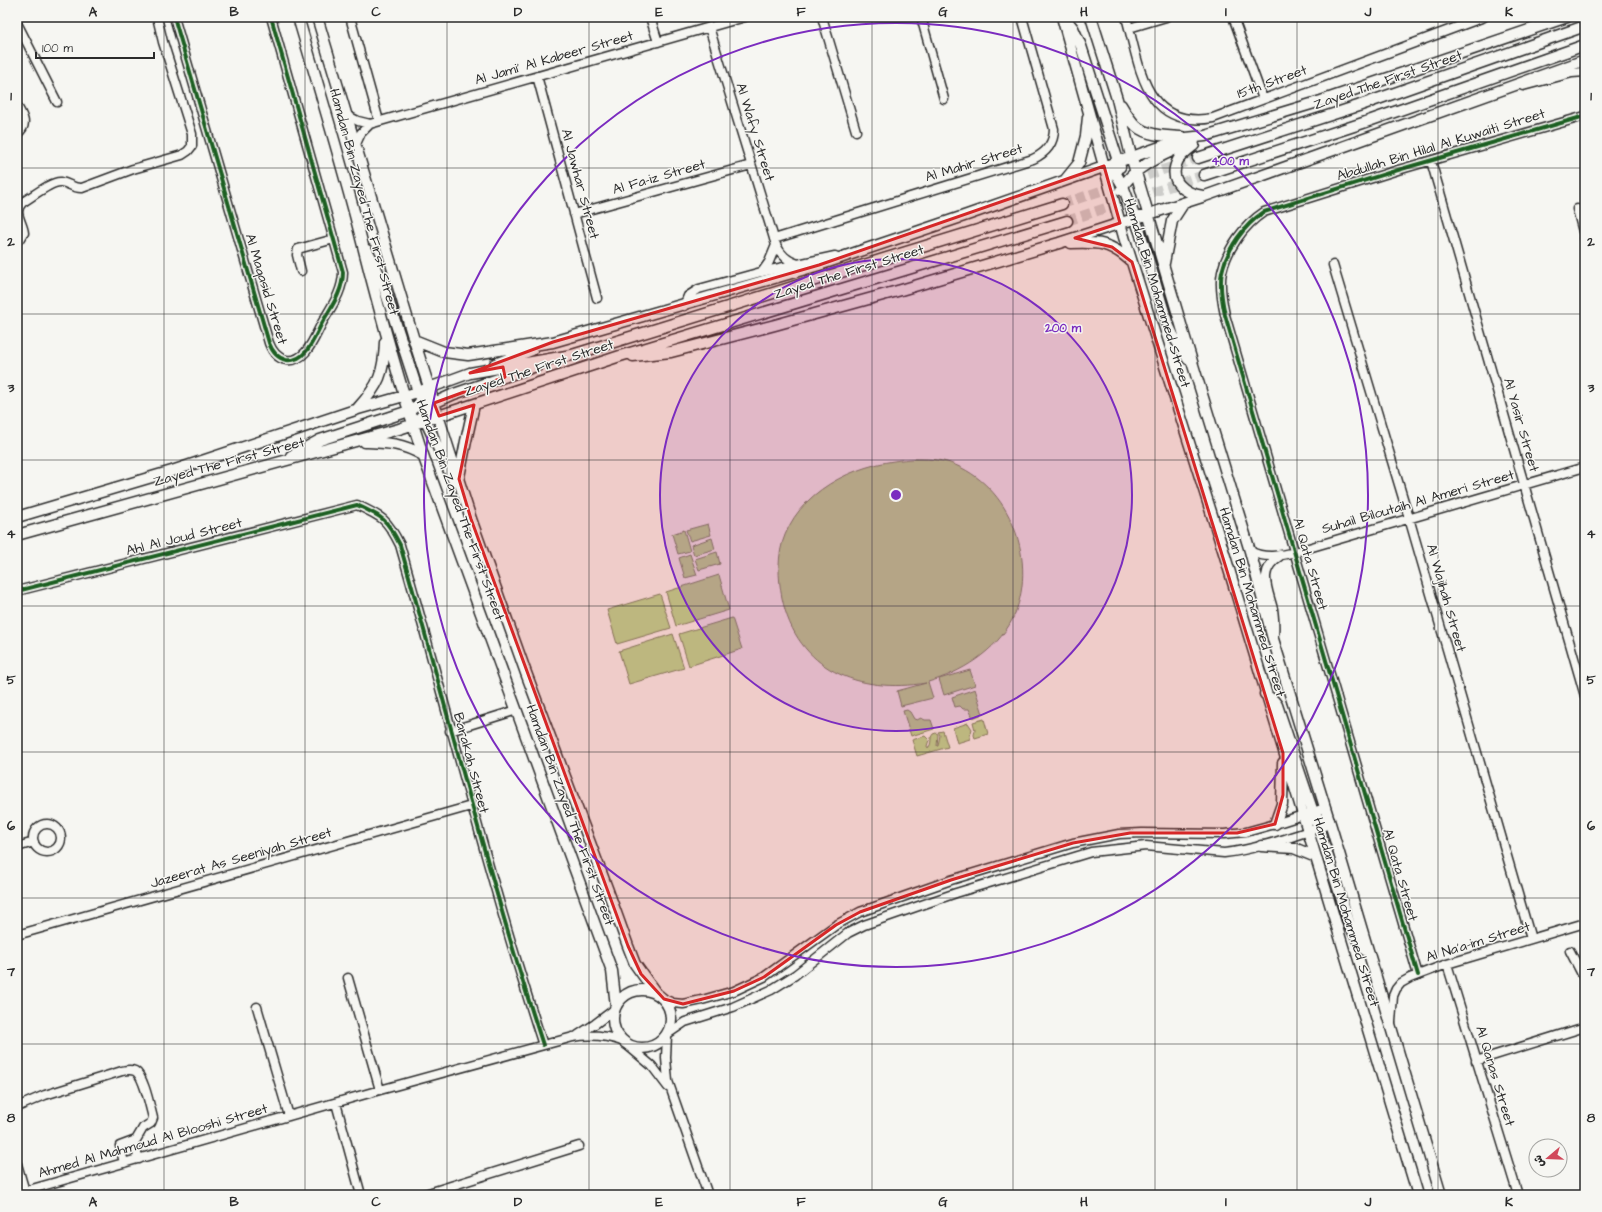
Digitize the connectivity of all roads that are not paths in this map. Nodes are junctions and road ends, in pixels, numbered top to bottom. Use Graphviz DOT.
graph roads {
  1 [pos="157,17"];
  2 [pos="174,17"];
  3 [pos="271,17"];
  4 [pos="298,17"];
  5 [pos="317,17"];
  6 [pos="350,17"];
  7 [pos="650,17"];
  8 [pos="744,17"];
  9 [pos="822,17"];
  10 [pos="921,17"];
  11 [pos="1022,17"];
  12 [pos="1063,17"];
  13 [pos="1091,17"];
  14 [pos="1126,17"];
  15 [pos="1166,17"];
  16 [pos="1233,17"];
  17 [pos="1484,17"];
  18 [pos="1567,17"];
  19 [pos="17,23"];
  20 [pos="1585,26"];
  21 [pos="709,27"];
  22 [pos="1129,28"];
  23 [pos="20,37"];
  24 [pos="658,42"];
  25 [pos="1585,45"];
  26 [pos="1585,60"];
  27 [pos="1585,72"];
  28 [pos="537,76"];
  29 [pos="1508,87"];
  30 [pos="944,99"];
  31 [pos="1117,99"];
  32 [pos="1263,99"];
  33 [pos="57,102"];
  34 [pos="17,106"];
  35 [pos="1089,111"];
  36 [pos="346,115"];
  37 [pos="1585,116"];
  38 [pos="380,121"];
  39 [pos="370,124"];
  40 [pos="856,131"];
  41 [pos="17,134"];
  42 [pos="1205,136"];
  43 [pos="1186,138"];
  44 [pos="355,146"];
  45 [pos="1131,156"];
  46 [pos="1198,158"];
  47 [pos="1118,161"];
  48 [pos="1431,161"];
  49 [pos="751,165"];
  50 [pos="1104,166"];
  51 [pos="1136,172"];
  52 [pos="1204,175"];
  53 [pos="1065,180"];
  54 [pos="1124,184"];
  55 [pos="1205,196"];
  56 [pos="1305,200"];
  57 [pos="1062,204"];
  58 [pos="1183,204"];
  59 [pos="1577,209"];
  60 [pos="574,214"];
  61 [pos="1148,214"];
  62 [pos="1135,218"];
  63 [pos="1067,220"];
  64 [pos="1120,223"];
  65 [pos="1585,238"];
  66 [pos="334,239"];
  67 [pos="17,240"];
  68 [pos="775,242"];
  69 [pos="362,243"];
  70 [pos="1059,243"];
  71 [pos="856,253"];
  72 [pos="1132,262"];
  73 [pos="798,264"];
  74 [pos="1333,265"];
  75 [pos="1164,267"];
  76 [pos="301,271"];
  77 [pos="762,272"];
  78 [pos="597,298"];
  79 [pos="684,306"];
  80 [pos="385,334"];
  81 [pos="414,340"];
  82 [pos="553,342"];
  83 [pos="572,355"];
  84 [pos="620,356"];
  85 [pos="1193,365"];
  86 [pos="470,373"];
  87 [pos="429,388"];
  88 [pos="404,396"];
  89 [pos="474,405"];
  90 [pos="424,406"];
  91 [pos="358,409"];
  92 [pos="409,411"];
  93 [pos="438,416"];
  94 [pos="413,425"];
  95 [pos="357,441"];
  96 [pos="422,455"];
  97 [pos="280,463"];
  98 [pos="1585,467"];
  99 [pos="459,479"];
  100 [pos="1524,484"];
  101 [pos="357,505"];
  102 [pos="17,517"];
  103 [pos="1409,518"];
  104 [pos="471,519"];
  105 [pos="17,535"];
  106 [pos="1250,552"];
  107 [pos="1295,552"];
  108 [pos="1282,555"];
  109 [pos="17,591"];
  110 [pos="1273,639"];
  111 [pos="1265,694"];
  112 [pos="1585,696"];
  113 [pos="517,710"];
  114 [pos="450,731"];
  115 [pos="1283,753"];
  116 [pos="471,806"];
  117 [pos="1325,808"];
  118 [pos="1313,812"];
  119 [pos="1302,815"];
  120 [pos="1275,824"];
  121 [pos="1330,824"];
  122 [pos="1319,828"];
  123 [pos="1307,832"];
  124 [pos="34,842"];
  125 [pos="1261,846"];
  126 [pos="17,847"];
  127 [pos="1316,857"];
  128 [pos="1585,923"];
  129 [pos="17,935"];
  130 [pos="1531,939"];
  131 [pos="1570,950"];
  132 [pos="1369,955"];
  133 [pos="1447,964"];
  134 [pos="1418,974"];
  135 [pos="348,978"];
  136 [pos="1585,980"];
  137 [pos="655,992"];
  138 [pos="664,999"];
  139 [pos="257,1007"];
  140 [pos="615,1007"];
  141 [pos="1390,1026"];
  142 [pos="1585,1027"];
  143 [pos="668,1034"];
  144 [pos="573,1037"];
  145 [pos="625,1043"];
  146 [pos="543,1045"];
  147 [pos="1476,1061"];
  148 [pos="380,1090"];
  149 [pos="672,1092"];
  150 [pos="336,1103"];
  151 [pos="17,1108"];
  152 [pos="288,1116"];
  153 [pos="133,1141"];
  154 [pos="579,1146"];
  155 [pos="139,1159"];
  156 [pos="124,1163"];
  157 [pos="17,1164"];
  158 [pos="26,1193"];
  159 [pos="361,1195"];
  160 [pos="422,1195"];
  161 [pos="708,1195"];
  162 [pos="1418,1195"];
  163 [pos="1441,1195"];
  164 [pos="1518,1195"];
  1 -- 67 [label="street"];
  2 -- 66 [label="street, Al Maqasid Street"];
  3 -- 66 [label="street, Al Maqasid Street"];
  4 -- 69 [label="main road, Hamdan Bin Zayed The First Street"];
  5 -- 36 [label="main road, Hamdan Bin Zayed The First Street"];
  6 -- 38 [label="street"];
  7 -- 24 [label="street"];
  8 -- 21 [label="street, Al Jami' Al Kabeer Street"];
  9 -- 40 [label="street"];
  10 -- 30 [label="street"];
  11 -- 68 [label="street, Al Mahir Street"];
  12 -- 35 [label="main road, Hamdan Bin Mohammed Street"];
  12 -- 47 [label="main road"];
  13 -- 31 [label="main road, Hamdan Bin Mohammed Street"];
  14 -- 22 [label="street, 15th Street"];
  15 -- 22 [label="street"];
  16 -- 32 [label="street"];
  17 -- 32 [label="street, 15th Street"];
  18 -- 42 [label="main road"];
  19 -- 23 [label="street"];
  20 -- 46 [label="main road, Zayed The First Street"];
  21 -- 24 [label="street, Al Jami' Al Kabeer Street"];
  21 -- 49 [label="street, Al Wafy Street"];
  22 -- 32 [label="street, 15th Street"];
  23 -- 33 [label="street"];
  24 -- 28 [label="street, Al Jami' Al Kabeer Street"];
  25 -- 52 [label="main road"];
  26 -- 29 [label="main road"];
  27 -- 29 [label="street"];
  28 -- 38 [label="street, Al Jami' Al Kabeer Street"];
  28 -- 60 [label="street, Al Jawhar Street"];
  29 -- 55 [label="main road"];
  31 -- 43 [label="main road"];
  31 -- 45 [label="main road, Hamdan Bin Mohammed Street"];
  34 -- 41 [label="street"];
  35 -- 50 [label="main road, Hamdan Bin Mohammed Street"];
  35 -- 53 [label="main road"];
  36 -- 39 [label="street"];
  36 -- 44 [label="main road, Hamdan Bin Zayed The First Street"];
  37 -- 48 [label="street, Abdullah Bin Hilal Al Kuwaiti Street"];
  38 -- 39 [label="street, Al Jami' Al Kabeer Street"];
  39 -- 44 [label="street"];
  42 -- 43 [label="main road"];
  42 -- 51 [label="main road"];
  42 -- 55 [label="main road"];
  43 -- 45 [label="main road"];
  44 -- 81 [label="main road, Hamdan Bin Zayed The First Street"];
  45 -- 47 [label="main road"];
  45 -- 51 [label="main road, Hamdan Bin Mohammed Street"];
  47 -- 50 [label="main road"];
  47 -- 54 [label="main road"];
  48 -- 56 [label="street, Abdullah Bin Hilal Al Kuwaiti Street"];
  48 -- 100 [label="street, Al Yasir Street"];
  49 -- 60 [label="street, Al Fa-iz Street"];
  49 -- 68 [label="street, Al Wafy Street"];
  50 -- 53 [label="main road"];
  50 -- 54 [label="main road"];
  50 -- 64 [label="main road, Hamdan Bin Mohammed Street"];
  51 -- 54 [label="main road"];
  51 -- 61 [label="main road, Hamdan Bin Mohammed Street"];
  53 -- 71 [label="main road"];
  54 -- 61 [label="main road"];
  54 -- 62 [label="main road"];
  54 -- 64 [label="main road"];
  55 -- 58 [label="main road"];
  56 -- 107 [label="street, Al Qata Street"];
  57 -- 83 [label="main road, Zayed The First Street"];
  58 -- 61 [label="main road"];
  58 -- 75 [label="main road"];
  59 -- 65 [label="street"];
  60 -- 78 [label="street, Al Jawhar Street"];
  61 -- 62 [label="main road"];
  61 -- 75 [label="main road, Hamdan Bin Mohammed Street"];
  62 -- 64 [label="main road"];
  62 -- 85 [label="main road"];
  63 -- 84 [label="main road, Zayed The First Street"];
  64 -- 70 [label="main road"];
  64 -- 72 [label="main road, Hamdan Bin Mohammed Street"];
  66 -- 76 [label="street"];
  68 -- 73 [label="street, Al Wafy Street"];
  68 -- 77 [label="street"];
  69 -- 80 [label="main road, Hamdan Bin Zayed The First Street"];
  69 -- 90 [label="main road"];
  70 -- 72 [label="main road"];
  70 -- 84 [label="main road"];
  71 -- 73 [label="street"];
  71 -- 79 [label="main road"];
  72 -- 111 [label="main road, Hamdan Bin Mohammed Street"];
  73 -- 77 [label="street"];
  74 -- 103 [label="street, Al Wajihah Street"];
  75 -- 85 [label="main road, Hamdan Bin Mohammed Street"];
  77 -- 79 [label="street"];
  79 -- 82 [label="main road"];
  80 -- 88 [label="main road, Hamdan Bin Zayed The First Street"];
  80 -- 91 [label="main road"];
  81 -- 82 [label="main road"];
  81 -- 87 [label="main road, Hamdan Bin Zayed The First Street"];
  82 -- 86 [label="main road"];
  83 -- 86 [label="main road, Zayed The First Street"];
  83 -- 90 [label="main road"];
  84 -- 89 [label="main road, Zayed The First Street"];
  85 -- 106 [label="main road, Hamdan Bin Mohammed Street"];
  86 -- 87 [label="main road, Zayed The First Street"];
  87 -- 90 [label="main road, Zayed The First Street"];
  87 -- 90 [label="main road, Hamdan Bin Zayed The First Street"];
  88 -- 90 [label="main road, Zayed The First Street"];
  88 -- 91 [label="main road, Zayed The First Street"];
  88 -- 92 [label="main road, Hamdan Bin Zayed The First Street"];
  89 -- 93 [label="main road, Zayed The First Street"];
  89 -- 99 [label="main road"];
  90 -- 92 [label="main road"];
  90 -- 93 [label="main road, Zayed The First Street"];
  90 -- 93 [label="main road, Hamdan Bin Zayed The First Street"];
  90 -- 94 [label="main road, Zayed The First Street"];
  90 -- 104 [label="main road"];
  91 -- 102 [label="main road, Zayed The First Street"];
  92 -- 94 [label="main road, Hamdan Bin Zayed The First Street"];
  92 -- 97 [label="main road"];
  93 -- 99 [label="main road, Hamdan Bin Zayed The First Street"];
  94 -- 95 [label="main road, Zayed The First Street"];
  94 -- 96 [label="main road, Hamdan Bin Zayed The First Street"];
  95 -- 96 [label="main road"];
  95 -- 97 [label="main road, Zayed The First Street"];
  96 -- 113 [label="main road, Hamdan Bin Zayed The First Street"];
  97 -- 105 [label="main road, Zayed The First Street"];
  98 -- 100 [label="street, Suhail Biloutaih Al Ameri Street"];
  99 -- 104 [label="main road, Hamdan Bin Zayed The First Street"];
  100 -- 103 [label="street, Suhail Biloutaih Al Ameri Street"];
  100 -- 112 [label="street, Al Yasir Street"];
  101 -- 109 [label="street, Ahl Al Joud Street"];
  101 -- 114 [label="street, Barakah Street"];
  103 -- 107 [label="street, Suhail Biloutaih Al Ameri Street"];
  103 -- 130 [label="street, Al Wajihah Street"];
  104 -- 137 [label="main road, Hamdan Bin Zayed The First Street"];
  106 -- 108 [label="street, Suhail Biloutaih Al Ameri Street"];
  106 -- 110 [label="main road, Hamdan Bin Mohammed Street"];
  107 -- 108 [label="street, Suhail Biloutaih Al Ameri Street"];
  107 -- 134 [label="street, Al Qata Street"];
  108 -- 110 [label="street"];
  110 -- 117 [label="main road, Hamdan Bin Mohammed Street"];
  111 -- 115 [label="main road, Hamdan Bin Mohammed Street"];
  111 -- 118 [label="main road"];
  113 -- 114 [label="street"];
  113 -- 140 [label="main road, Hamdan Bin Zayed The First Street"];
  114 -- 116 [label="street, Barakah Street"];
  115 -- 119 [label="main road, Hamdan Bin Mohammed Street"];
  115 -- 120 [label="main road"];
  116 -- 129 [label="street, Jazeerat As Seeniyah Street"];
  116 -- 146 [label="street, Barakah Street"];
  117 -- 118 [label="street"];
  117 -- 121 [label="main road, Hamdan Bin Mohammed Street"];
  118 -- 119 [label="street"];
  118 -- 121 [label="main road"];
  119 -- 120 [label="street"];
  119 -- 122 [label="main road"];
  119 -- 123 [label="main road, Hamdan Bin Mohammed Street"];
  120 -- 138 [label="street"];
  121 -- 122 [label="street"];
  121 -- 132 [label="main road, Hamdan Bin Mohammed Street"];
  122 -- 123 [label="street"];
  122 -- 132 [label="main road"];
  123 -- 125 [label="street"];
  123 -- 127 [label="main road, Hamdan Bin Mohammed Street"];
  124 -- 126 [label="street"];
  125 -- 127 [label="main road"];
  125 -- 143 [label="street"];
  127 -- 162 [label="main road, Hamdan Bin Mohammed Street"];
  128 -- 130 [label="street, Al Na'a-im Street"];
  130 -- 133 [label="street, Al Na'a-im Street"];
  131 -- 136 [label="street"];
  132 -- 141 [label="main road, Hamdan Bin Mohammed Street"];
  133 -- 134 [label="street, Al Na'a-im Street"];
  133 -- 147 [label="street, Al Qanas Street"];
  134 -- 141 [label="street, Al Na'a-im Street"];
  135 -- 148 [label="street"];
  137 -- 138 [label="main road"];
  137 -- 140 [label="main road"];
  138 -- 143 [label="main road"];
  139 -- 152 [label="street, Ahmed Al Mahmoud Al Blooshi Street"];
  140 -- 144 [label="street, Ahmed Al Mahmoud Al Blooshi Street"];
  140 -- 145 [label="main road"];
  141 -- 163 [label="main road, Hamdan Bin Mohammed Street"];
  142 -- 147 [label="street"];
  143 -- 145 [label="main road"];
  143 -- 149 [label="street"];
  144 -- 145 [label="street, Ahmed Al Mahmoud Al Blooshi Street"];
  144 -- 146 [label="street, Ahmed Al Mahmoud Al Blooshi Street"];
  145 -- 149 [label="street"];
  146 -- 148 [label="street, Ahmed Al Mahmoud Al Blooshi Street"];
  147 -- 164 [label="street, Al Qanas Street"];
  148 -- 150 [label="street, Ahmed Al Mahmoud Al Blooshi Street"];
  149 -- 161 [label="street"];
  150 -- 152 [label="street, Ahmed Al Mahmoud Al Blooshi Street"];
  150 -- 159 [label="street"];
  151 -- 153 [label="street"];
  152 -- 155 [label="street, Ahmed Al Mahmoud Al Blooshi Street"];
  153 -- 155 [label="street"];
  153 -- 156 [label="street"];
  154 -- 160 [label="street"];
  155 -- 156 [label="street, Ahmed Al Mahmoud Al Blooshi Street"];
  156 -- 158 [label="street, Ahmed Al Mahmoud Al Blooshi Street"];
  157 -- 158 [label="street"];
}
